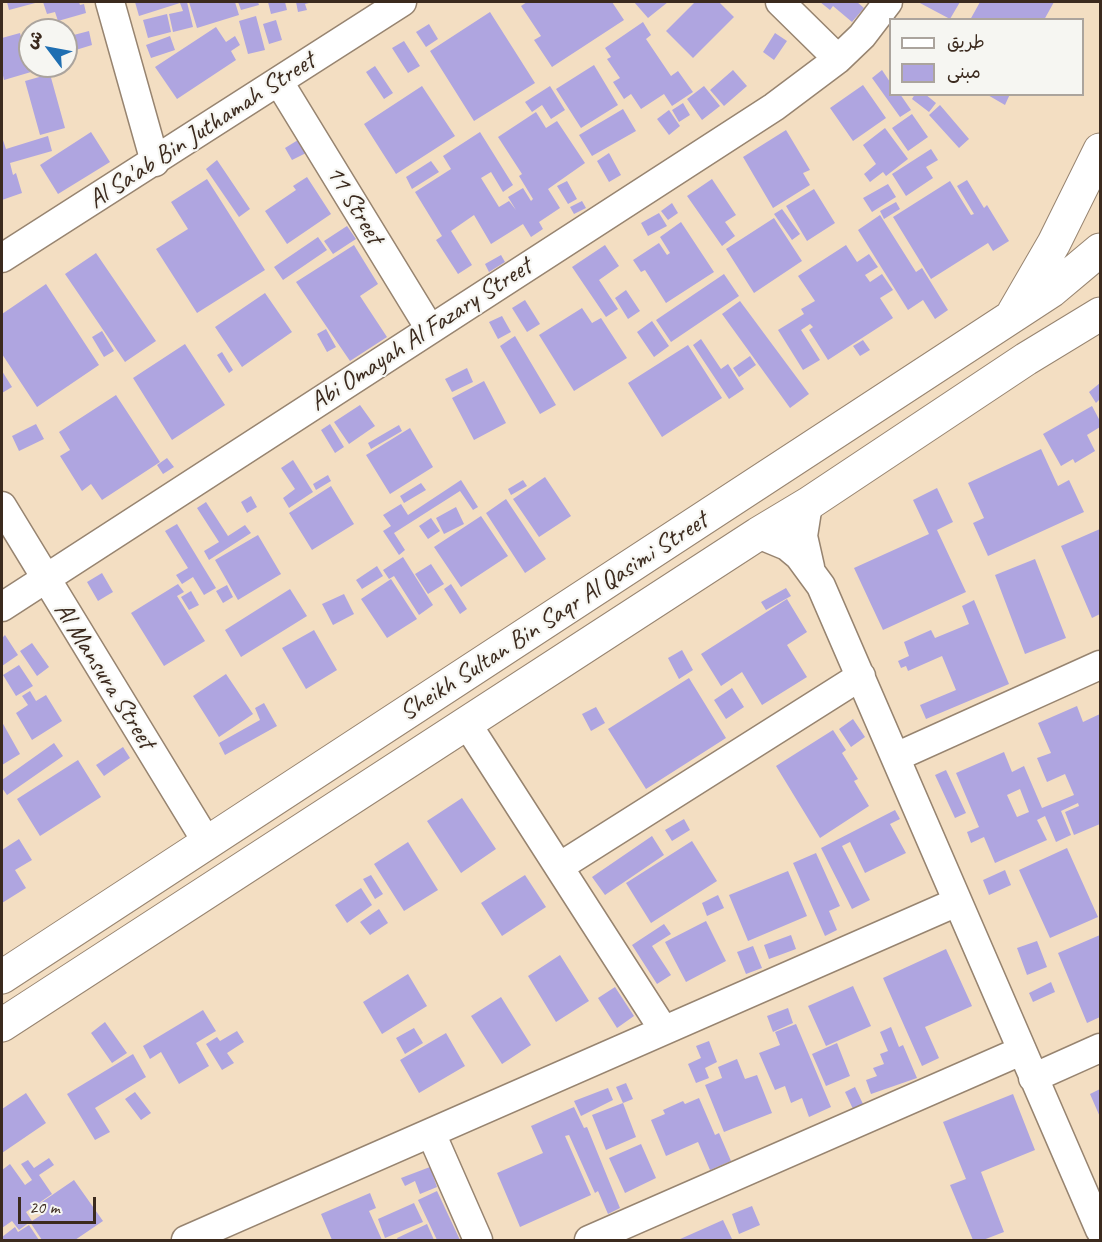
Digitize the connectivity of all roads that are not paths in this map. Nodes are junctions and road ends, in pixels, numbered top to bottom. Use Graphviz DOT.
graph roads {
  1 [pos="110,2"];
  2 [pos="401,2"];
  3 [pos="780,2"];
  4 [pos="888,2"];
  5 [pos="838,59"];
  6 [pos="279,82"];
  7 [pos="1101,150"];
  8 [pos="155,162"];
  9 [pos="1101,250"];
  10 [pos="2,258"];
  11 [pos="1011,317"];
  12 [pos="1098,317"];
  13 [pos="430,328"];
  14 [pos="808,504"];
  15 [pos="2,506"];
  16 [pos="758,534"];
  17 [pos="810,567"];
  18 [pos="44,578"];
  19 [pos="2,607"];
  20 [pos="1101,665"];
  21 [pos="861,676"];
  22 [pos="467,724"];
  23 [pos="896,757"];
  24 [pos="208,844"];
  25 [pos="559,867"];
  26 [pos="957,902"];
  27 [pos="2,977"];
  28 [pos="2,1025"];
  29 [pos="663,1029"];
  30 [pos="1101,1048"];
  31 [pos="1021,1051"];
  32 [pos="1033,1078"];
  33 [pos="431,1133"];
  34 [pos="1101,1230"];
  35 [pos="186,1240"];
  36 [pos="478,1240"];
  37 [pos="589,1240"];
  1 -- 8 [label="street"];
  2 -- 6 [label="street, Al Sa'ab Bin Juthamah Street"];
  3 -- 5 [label="street"];
  4 -- 5 [label="street, Abi Omayah Al Fazary Street"];
  5 -- 13 [label="street, Abi Omayah Al Fazary Street"];
  6 -- 8 [label="street, Al Sa'ab Bin Juthamah Street"];
  6 -- 13 [label="street, 11 Street"];
  7 -- 11 [label="main road"];
  8 -- 10 [label="street, Al Sa'ab Bin Juthamah Street"];
  9 -- 11 [label="main road, Sheikh Sultan Bin Saqr Al Qasimi Street"];
  11 -- 24 [label="main road, Sheikh Sultan Bin Saqr Al Qasimi Street"];
  12 -- 14 [label="main road, Sheikh Sultan Bin Saqr Al Qasimi Street"];
  13 -- 18 [label="street, Abi Omayah Al Fazary Street"];
  14 -- 16 [label="main road, Sheikh Sultan Bin Saqr Al Qasimi Street"];
  14 -- 17 [label="street"];
  15 -- 18 [label="street, Al Mansura Street"];
  16 -- 17 [label="street"];
  16 -- 22 [label="main road, Sheikh Sultan Bin Saqr Al Qasimi Street"];
  17 -- 21 [label="street"];
  18 -- 19 [label="street, Abi Omayah Al Fazary Street"];
  18 -- 24 [label="street, Al Mansura Street"];
  20 -- 23 [label="street"];
  21 -- 23 [label="street"];
  21 -- 25 [label="street"];
  22 -- 25 [label="street"];
  22 -- 28 [label="main road, Sheikh Sultan Bin Saqr Al Qasimi Street"];
  23 -- 26 [label="street"];
  24 -- 27 [label="main road, Sheikh Sultan Bin Saqr Al Qasimi Street"];
  25 -- 29 [label="street"];
  26 -- 29 [label="street"];
  26 -- 31 [label="street"];
  29 -- 33 [label="street"];
  30 -- 32 [label="street"];
  31 -- 32 [label="street"];
  31 -- 37 [label="street"];
  32 -- 34 [label="street"];
  33 -- 35 [label="street"];
  33 -- 36 [label="street"];
}
